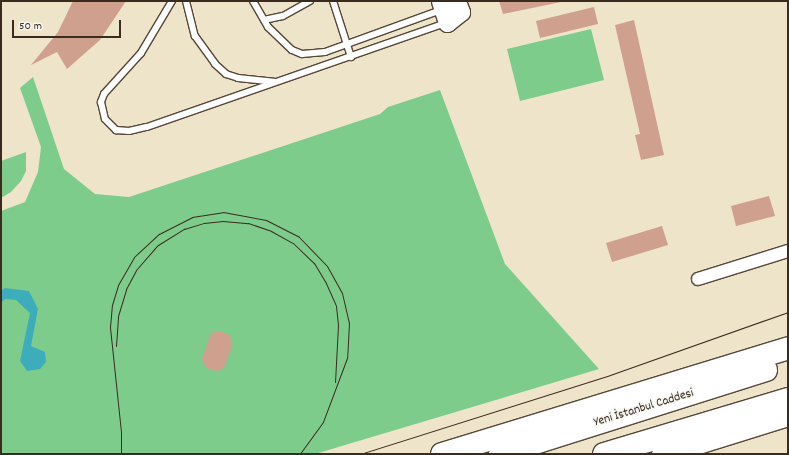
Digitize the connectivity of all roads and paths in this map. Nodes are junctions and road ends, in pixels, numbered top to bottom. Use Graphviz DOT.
graph roads {
  1 [pos="172,1"];
  2 [pos="186,1"];
  3 [pos="253,1"];
  4 [pos="310,1"];
  5 [pos="333,1"];
  6 [pos="447,9"];
  7 [pos="264,20"];
  8 [pos="347,44"];
  9 [pos="352,57"];
  10 [pos="283,82"];
  11 [pos="788,251"];
  12 [pos="698,280"];
  13 [pos="788,348"];
  14 [pos="788,363"];
  15 [pos="788,399"];
  16 [pos="788,415"];
  17 [pos="442,454"];
  18 [pos="500,454"];
  19 [pos="604,454"];
  20 [pos="663,454"];
  1 -- 10 [label="lane"];
  2 -- 10 [label="lane"];
  3 -- 7 [label="lane"];
  4 -- 7 [label="lane"];
  5 -- 8 [label="lane"];
  6 -- 8 [label="lane"];
  6 -- 9 [label="lane"];
  7 -- 8 [label="lane"];
  8 -- 9 [label="lane"];
  9 -- 10 [label="lane"];
  11 -- 12 [label="street"];
  13 -- 17 [label="highway"];
  14 -- 18 [label="highway, Yeni İstanbul Caddesi"];
  15 -- 19 [label="highway"];
  16 -- 20 [label="highway"];
}
